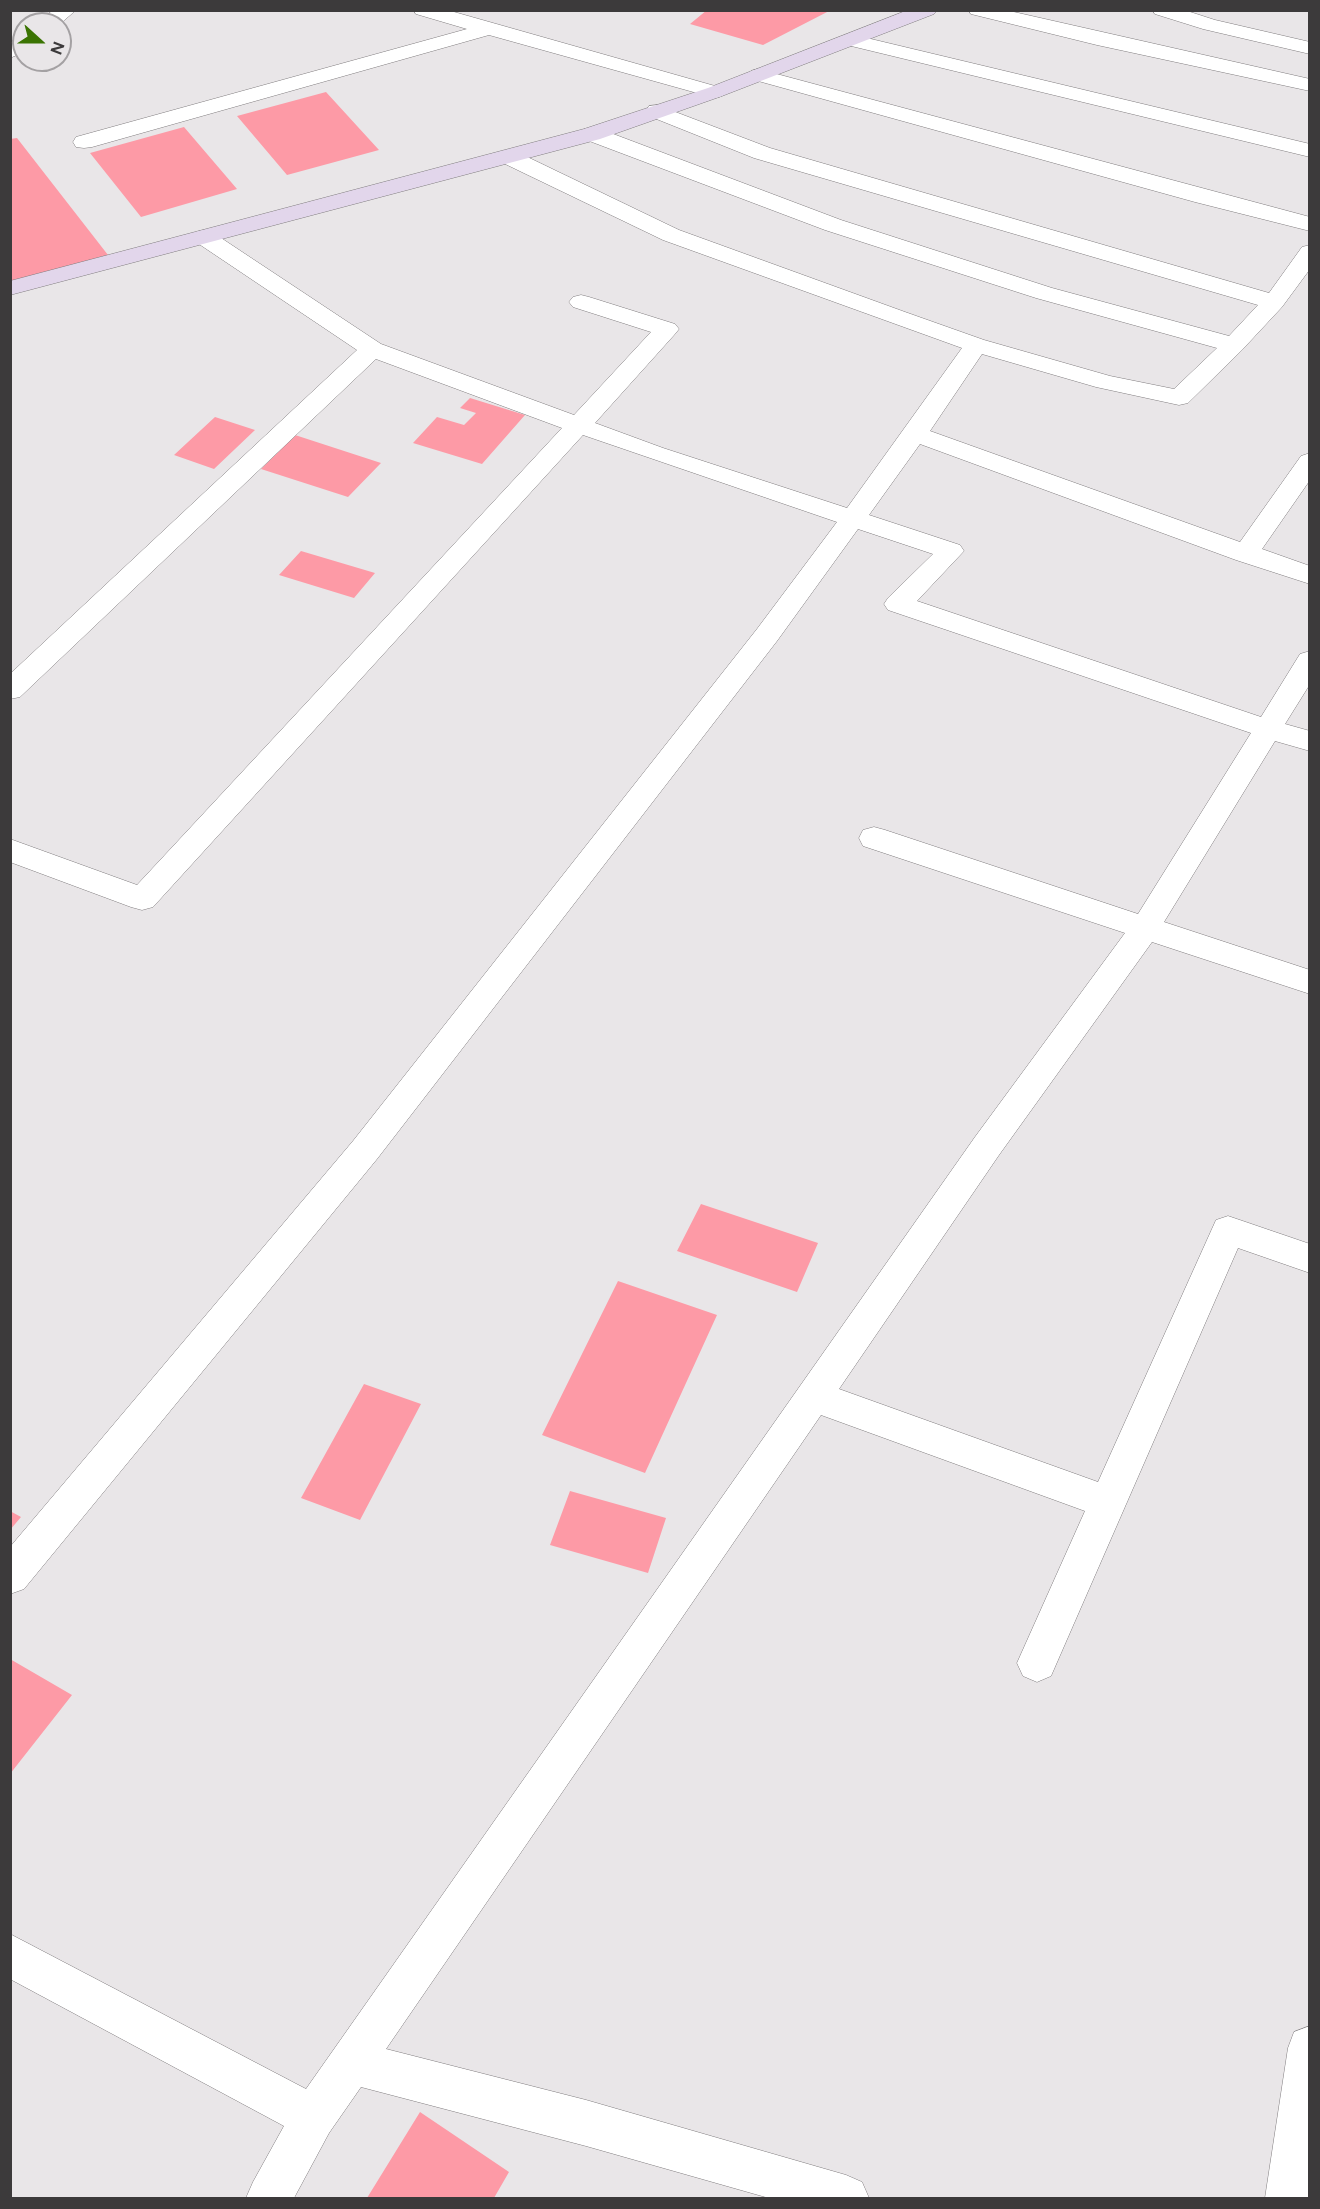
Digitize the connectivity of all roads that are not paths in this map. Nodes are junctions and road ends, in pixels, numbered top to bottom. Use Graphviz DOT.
graph roads {
  1 [pos="423,10"];
  2 [pos="978,10"];
  3 [pos="1162,10"];
  4 [pos="923,11"];
  5 [pos="1248,14"];
  6 [pos="1210,25"];
  7 [pos="488,28"];
  8 [pos="850,40"];
  9 [pos="1306,45"];
  10 [pos="758,75"];
  11 [pos="1310,85"];
  12 [pos="715,92"];
  13 [pos="657,111"];
  14 [pos="592,134"];
  15 [pos="84,142"];
  16 [pos="1310,151"];
  17 [pos="508,157"];
  18 [pos="1310,224"];
  19 [pos="204,237"];
  20 [pos="1310,252"];
  21 [pos="10,288"];
  22 [pos="581,302"];
  23 [pos="1274,302"];
  24 [pos="976,345"];
  25 [pos="1234,345"];
  26 [pos="372,349"];
  27 [pos="578,425"];
  28 [pos="915,434"];
  29 [pos="1310,461"];
  30 [pos="851,518"];
  31 [pos="1245,555"];
  32 [pos="1310,576"];
  33 [pos="1310,660"];
  34 [pos="10,690"];
  35 [pos="1268,729"];
  36 [pos="1310,741"];
  37 [pos="874,838"];
  38 [pos="10,850"];
  39 [pos="1145,928"];
  40 [pos="1310,982"];
  41 [pos="1310,1259"];
  42 [pos="814,1396"];
  43 [pos="1108,1502"];
  44 [pos="10,1576"];
  45 [pos="1036,1663"];
  46 [pos="10,1955"];
  47 [pos="1310,2048"];
  48 [pos="351,2062"];
  49 [pos="313,2117"];
  50 [pos="269,2199"];
  51 [pos="846,2199"];
  52 [pos="1288,2199"];
  1 -- 7 [label="street"];
  2 -- 11 [label="street"];
  3 -- 6 [label="street"];
  4 -- 8 [label="main road"];
  5 -- 6 [label="street"];
  6 -- 9 [label="street"];
  7 -- 12 [label="street"];
  7 -- 15 [label="street"];
  8 -- 10 [label="main road"];
  8 -- 16 [label="street"];
  10 -- 12 [label="main road"];
  10 -- 18 [label="street"];
  12 -- 13 [label="main road"];
  13 -- 14 [label="main road"];
  13 -- 23 [label="street"];
  14 -- 17 [label="main road"];
  14 -- 25 [label="street"];
  17 -- 19 [label="main road"];
  17 -- 24 [label="street"];
  19 -- 21 [label="main road"];
  19 -- 26 [label="street"];
  20 -- 23 [label="street"];
  22 -- 27 [label="street"];
  23 -- 25 [label="street"];
  24 -- 25 [label="street"];
  24 -- 28 [label="street"];
  26 -- 27 [label="street"];
  26 -- 34 [label="street"];
  27 -- 30 [label="street"];
  27 -- 38 [label="street"];
  28 -- 30 [label="street"];
  28 -- 31 [label="street"];
  29 -- 31 [label="street"];
  30 -- 35 [label="street"];
  30 -- 44 [label="street"];
  31 -- 32 [label="street"];
  33 -- 35 [label="street"];
  35 -- 36 [label="street"];
  35 -- 39 [label="street"];
  37 -- 39 [label="street"];
  39 -- 40 [label="street"];
  39 -- 42 [label="street"];
  41 -- 43 [label="street"];
  42 -- 43 [label="street"];
  42 -- 48 [label="street"];
  43 -- 45 [label="street"];
  46 -- 49 [label="street"];
  47 -- 52 [label="street"];
  48 -- 49 [label="street"];
  48 -- 51 [label="street"];
  49 -- 50 [label="street"];
}
